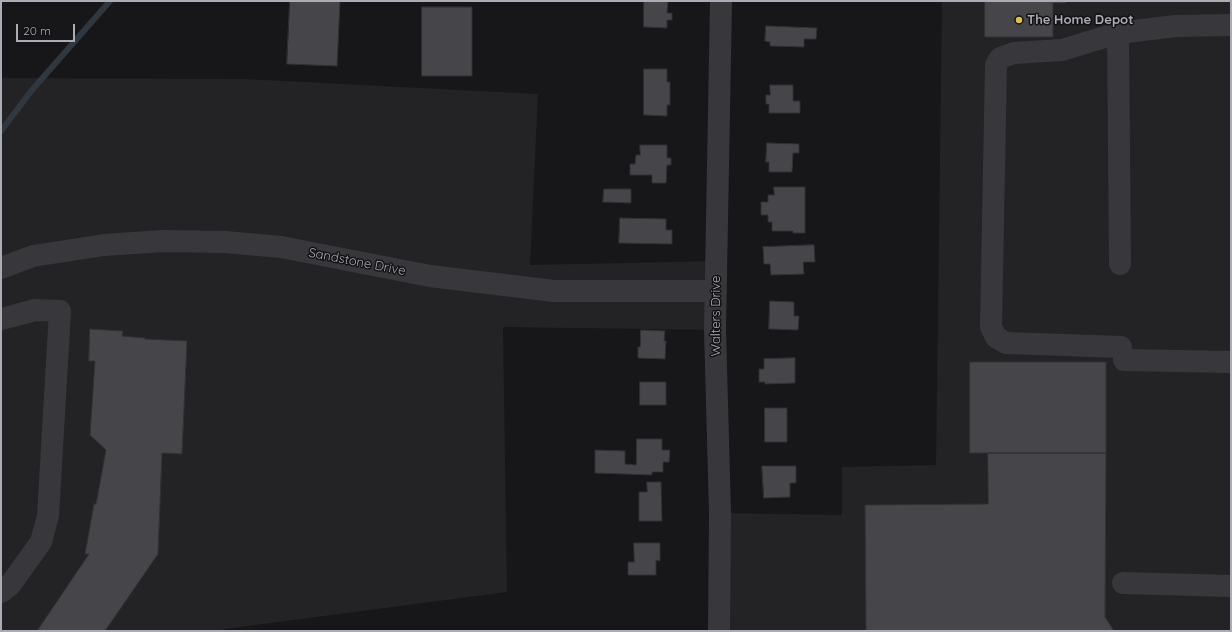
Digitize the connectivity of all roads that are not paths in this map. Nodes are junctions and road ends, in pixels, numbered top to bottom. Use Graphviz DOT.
graph roads {
  1 [pos="721,1"];
  2 [pos="1231,24"];
  3 [pos="1118,33"];
  4 [pos="1120,264"];
  5 [pos="1,268"];
  6 [pos="716,291"];
  7 [pos="1,319"];
  8 [pos="1231,362"];
  9 [pos="1123,583"];
  10 [pos="1231,586"];
  11 [pos="1,592"];
  12 [pos="719,631"];
  1 -- 6 [label="street, Walters Drive"];
  2 -- 3 [label="street"];
  3 -- 4 [label="street"];
  3 -- 8 [label="street"];
  5 -- 6 [label="street, Sandstone Drive"];
  6 -- 12 [label="street, Walters Drive"];
  7 -- 11 [label="street"];
  9 -- 10 [label="street"];
}
